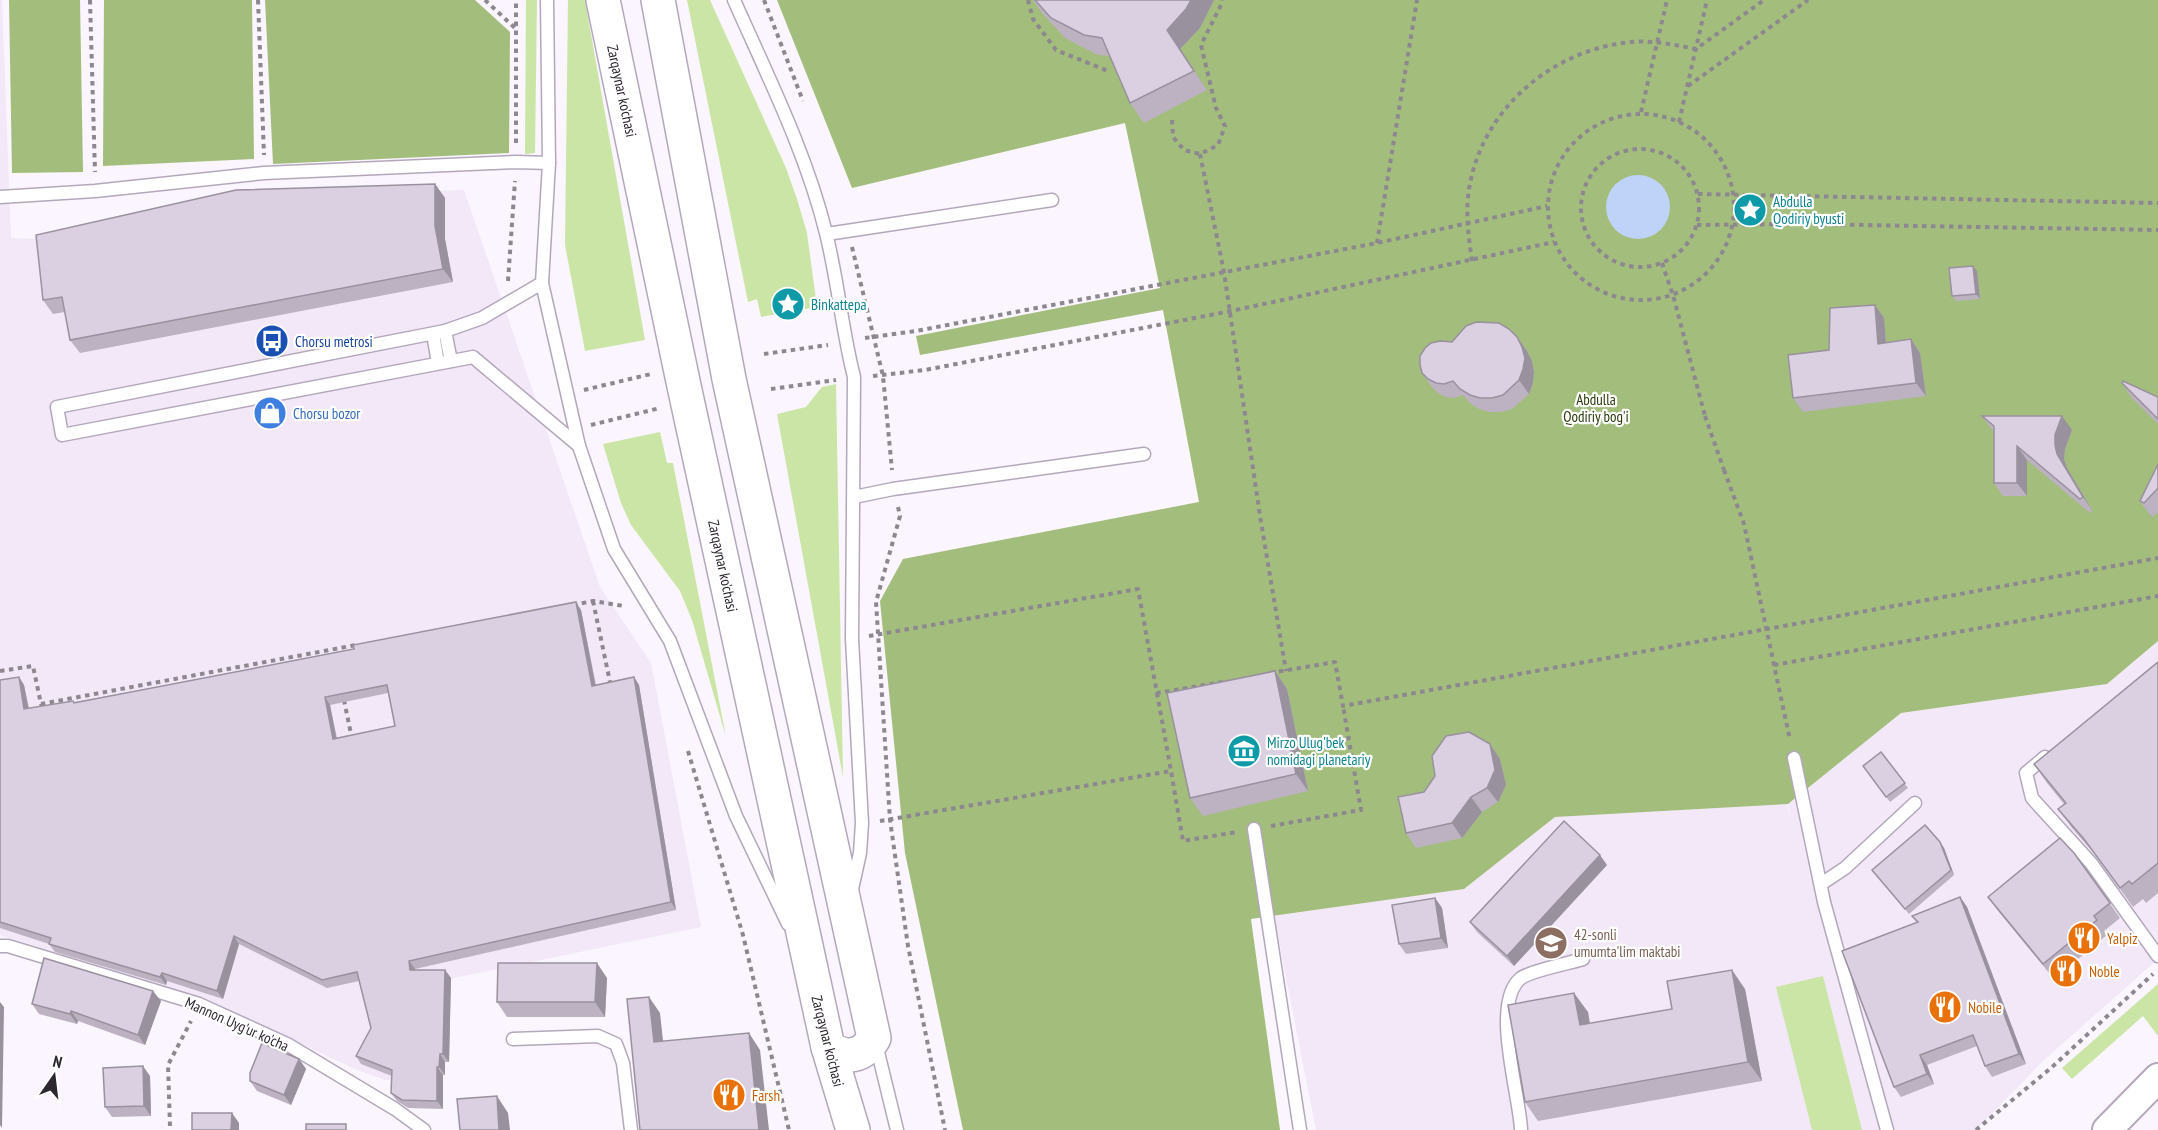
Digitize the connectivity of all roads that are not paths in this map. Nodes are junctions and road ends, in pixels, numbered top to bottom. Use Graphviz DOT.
graph roads {
  1 [pos="547,0"];
  2 [pos="603,0"];
  3 [pos="657,0"];
  4 [pos="734,0"];
  5 [pos="549,163"];
  6 [pos="0,197"];
  7 [pos="1052,200"];
  8 [pos="826,234"];
  9 [pos="542,283"];
  10 [pos="439,333"];
  11 [pos="451,361"];
  12 [pos="438,363"];
  13 [pos="579,446"];
  14 [pos="1144,454"];
  15 [pos="854,497"];
  16 [pos="2052,751"];
  17 [pos="1794,758"];
  18 [pos="1915,803"];
  19 [pos="1254,829"];
  20 [pos="1821,884"];
  21 [pos="846,910"];
  22 [pos="0,946"];
  23 [pos="2158,956"];
  24 [pos="1583,959"];
  25 [pos="812,973"];
  26 [pos="874,1038"];
  27 [pos="513,1039"];
  28 [pos="828,1047"];
  29 [pos="2158,1078"];
  30 [pos="423,1130"];
  31 [pos="631,1130"];
  32 [pos="853,1130"];
  33 [pos="897,1130"];
  34 [pos="1300,1130"];
  35 [pos="1521,1130"];
  36 [pos="1887,1130"];
  37 [pos="2107,1130"];
  1 -- 5 [label="lane"];
  2 -- 25 [label="main road, Zarqaynar ko'chasi"];
  3 -- 21 [label="main road"];
  4 -- 8 [label="lane"];
  5 -- 6 [label="lane"];
  5 -- 9 [label="lane"];
  7 -- 8 [label="lane"];
  8 -- 15 [label="lane"];
  9 -- 10 [label="lane"];
  9 -- 13 [label="lane"];
  10 -- 11 [label="lane"];
  10 -- 12 [label="lane"];
  10 -- 12 [label="lane"];
  11 -- 12 [label="lane"];
  11 -- 13 [label="lane"];
  13 -- 25 [label="lane"];
  14 -- 15 [label="lane"];
  15 -- 21 [label="lane"];
  16 -- 23 [label="lane"];
  17 -- 20 [label="lane"];
  18 -- 20 [label="lane"];
  19 -- 34 [label="lane"];
  20 -- 36 [label="lane"];
  21 -- 26 [label="main road"];
  22 -- 30 [label="lane, Mannon Uyg'ur ko'cha"];
  24 -- 35 [label="lane"];
  25 -- 28 [label="main road, Zarqaynar ko'chasi"];
  26 -- 28 [label="main road"];
  26 -- 33 [label="lane"];
  27 -- 31 [label="lane"];
  28 -- 32 [label="main road, Zarqaynar ko'chasi"];
  29 -- 37 [label="street"];
}
